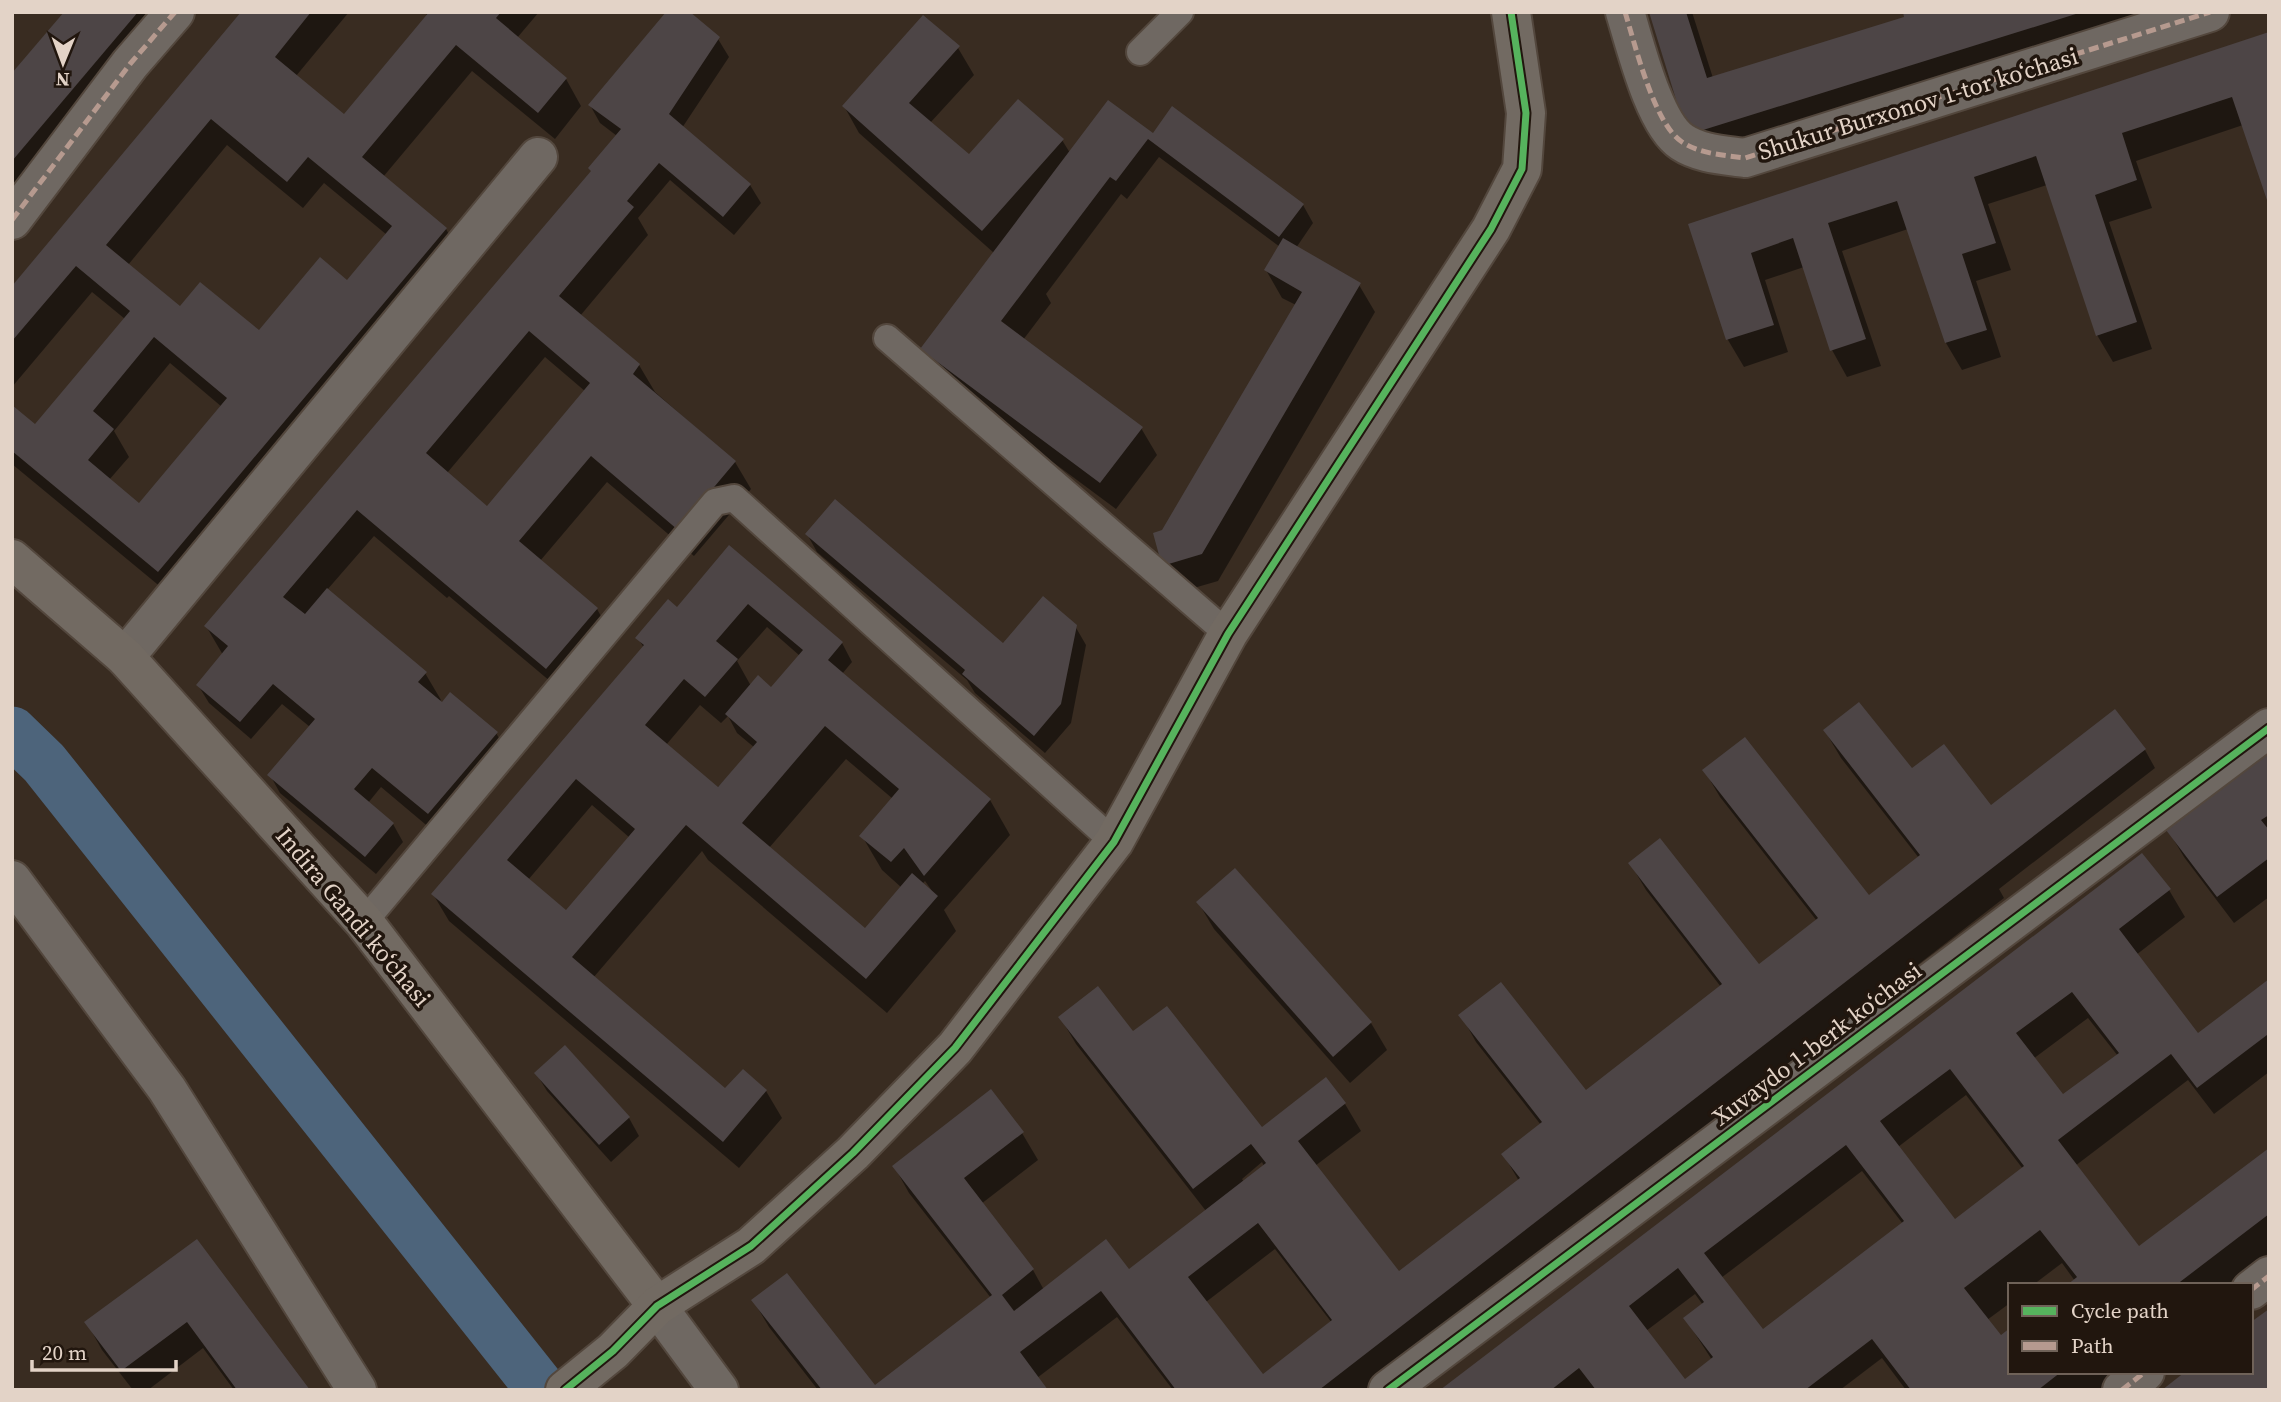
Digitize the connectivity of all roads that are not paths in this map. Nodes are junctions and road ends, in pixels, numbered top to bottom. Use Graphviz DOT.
graph roads {
  1 [pos="175,12"];
  2 [pos="1180,12"];
  3 [pos="1511,12"];
  4 [pos="1625,12"];
  5 [pos="2210,12"];
  6 [pos="1140,52"];
  7 [pos="538,157"];
  8 [pos="12,220"];
  9 [pos="887,338"];
  10 [pos="12,559"];
  11 [pos="1228,634"];
  12 [pos="125,657"];
  13 [pos="2269,728"];
  14 [pos="1114,842"];
  15 [pos="12,880"];
  16 [pos="364,922"];
  17 [pos="2269,1276"];
  18 [pos="2253,1288"];
  19 [pos="657,1306"];
  20 [pos="2142,1374"];
  21 [pos="357,1390"];
  22 [pos="565,1390"];
  23 [pos="719,1390"];
  24 [pos="1388,1390"];
  25 [pos="2122,1390"];
  1 -- 8 [label="street"];
  2 -- 6 [label="lane"];
  3 -- 11 [label="street"];
  4 -- 5 [label="street, Shukur Burxonov 1-tor koʻchasi"];
  7 -- 12 [label="street"];
  9 -- 11 [label="lane"];
  10 -- 12 [label="street, Indira Gandi koʻchasi"];
  11 -- 14 [label="street"];
  12 -- 16 [label="street, Indira Gandi koʻchasi"];
  13 -- 24 [label="street, Xuvaydo 1-berk koʻchasi"];
  14 -- 16 [label="lane"];
  14 -- 19 [label="street"];
  15 -- 21 [label="street"];
  16 -- 19 [label="street, Indira Gandi koʻchasi"];
  17 -- 18 [label="street"];
  19 -- 22 [label="street"];
  19 -- 23 [label="street"];
  20 -- 25 [label="street"];
}
